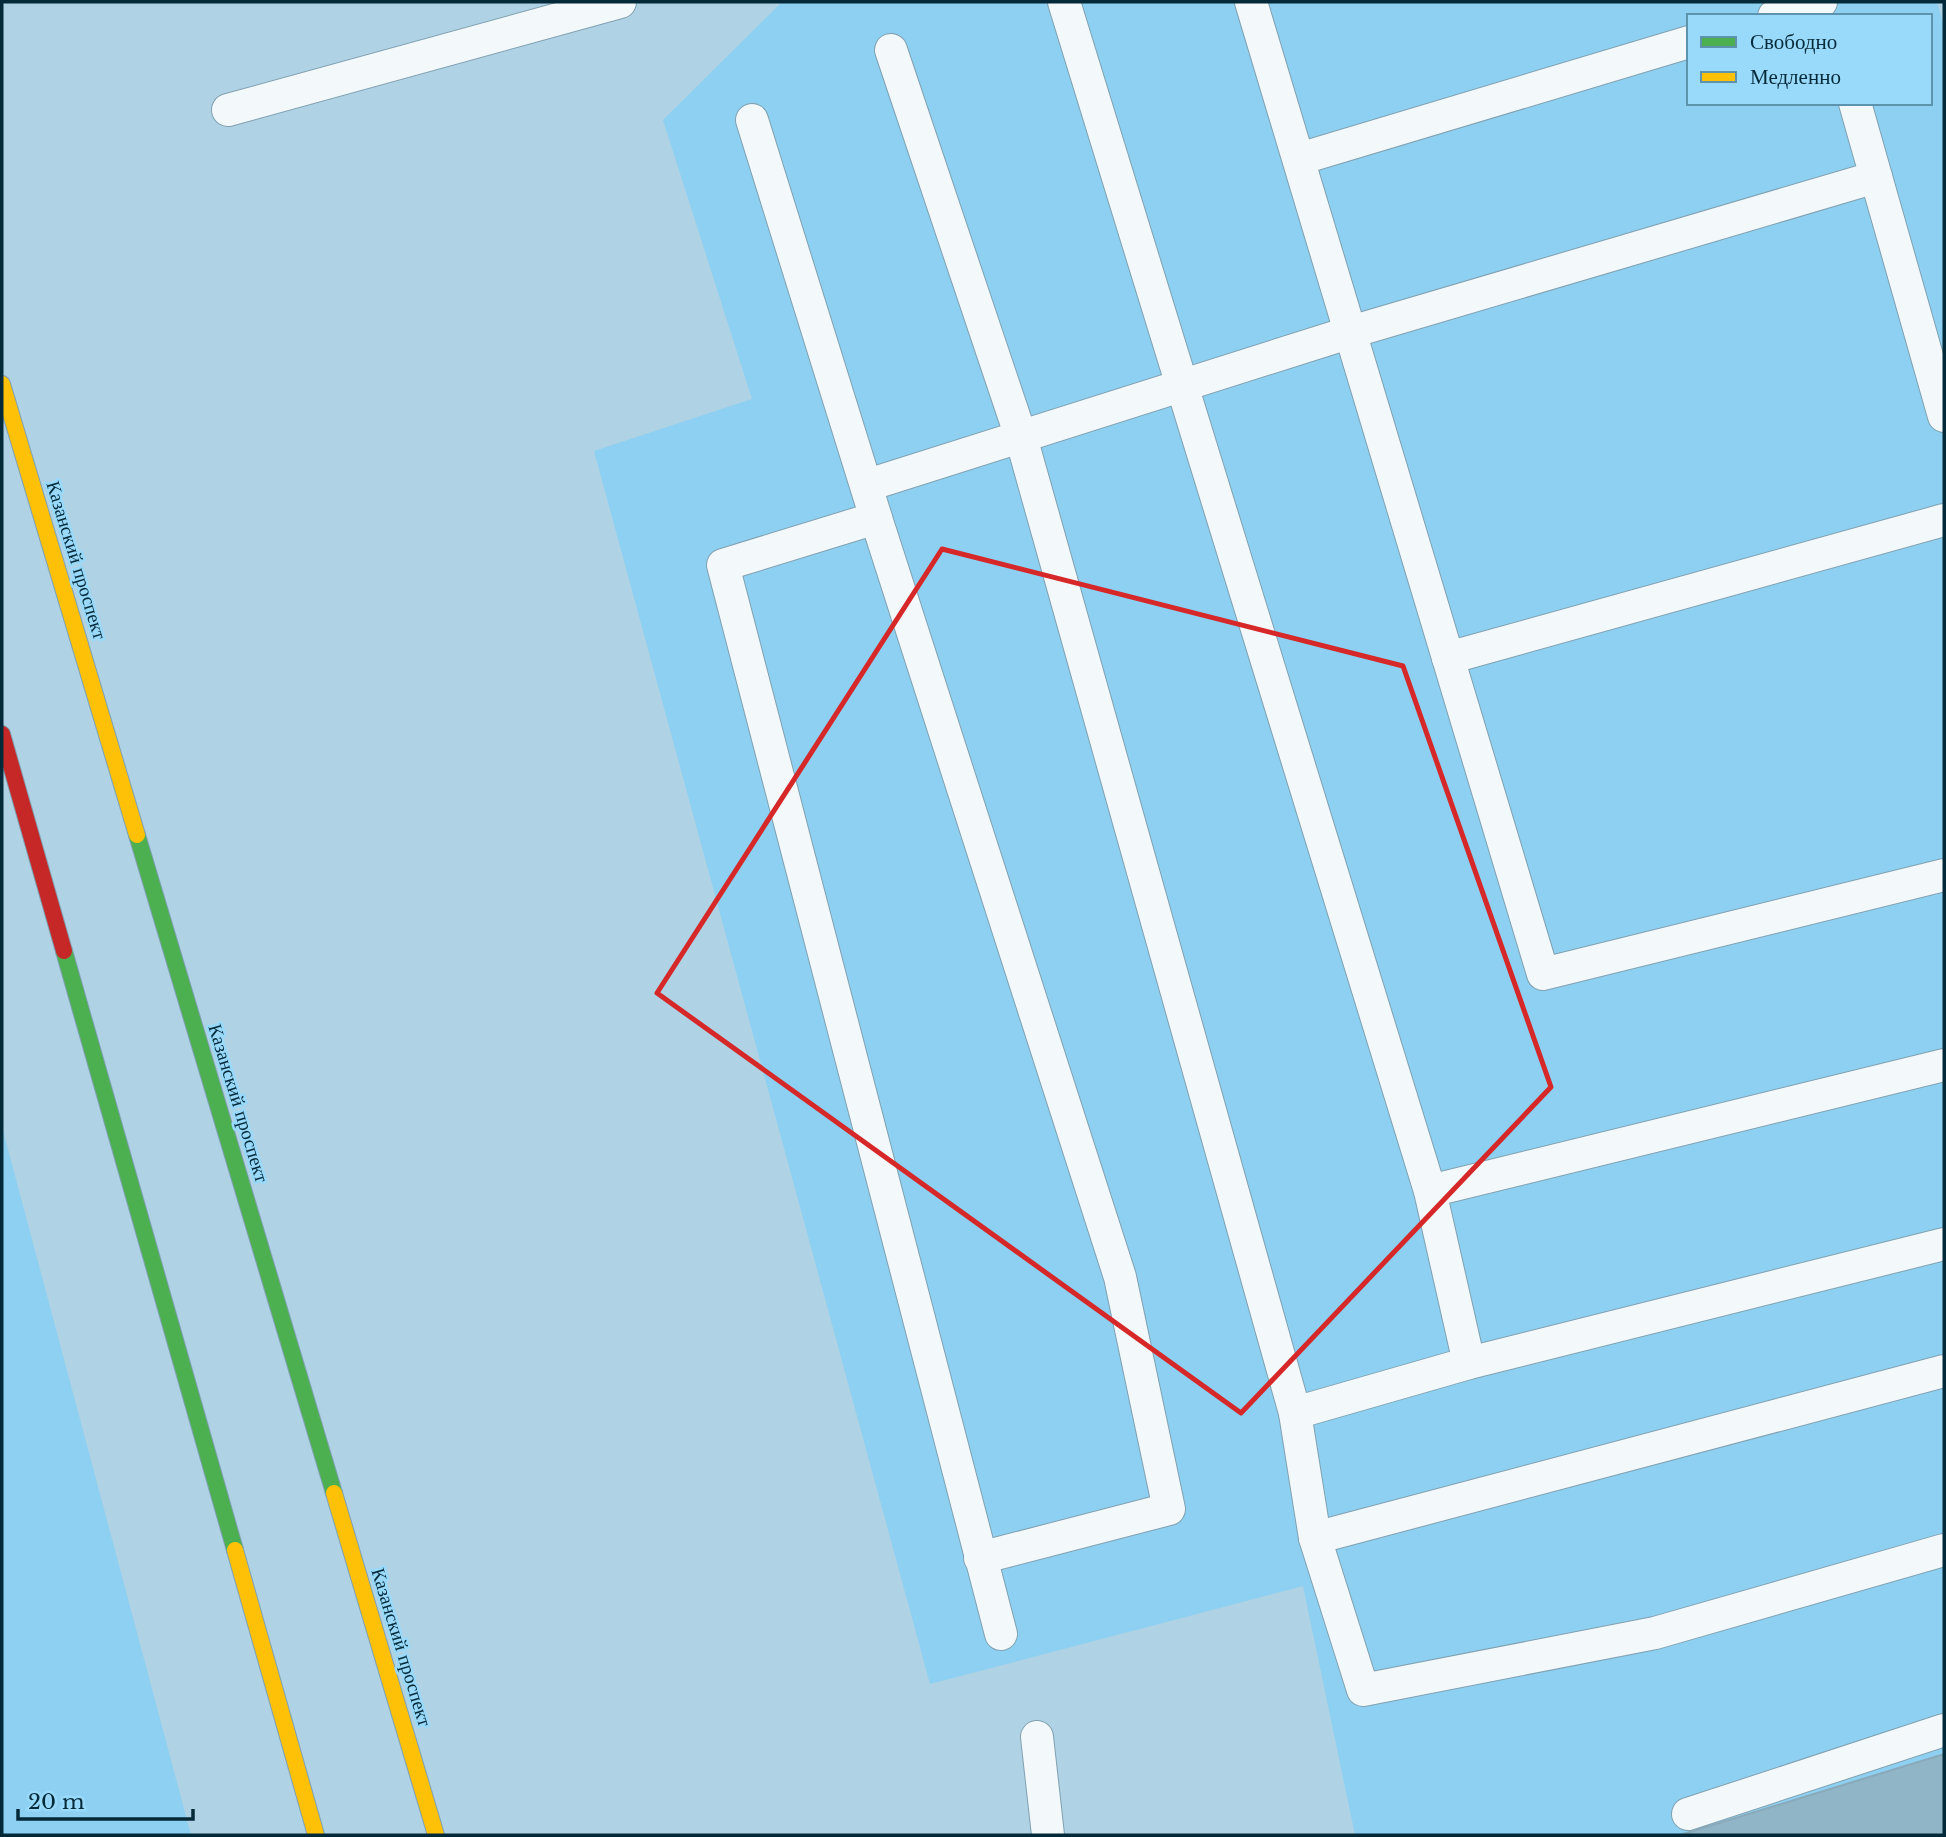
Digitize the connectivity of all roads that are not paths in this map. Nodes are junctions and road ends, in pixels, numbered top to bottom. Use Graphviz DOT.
graph roads {
  1 [pos="621,2"];
  2 [pos="1064,2"];
  3 [pos="1251,2"];
  4 [pos="1823,2"];
  5 [pos="1781,14"];
  6 [pos="1687,43"];
  7 [pos="891,51"];
  8 [pos="1856,105"];
  9 [pos="228,110"];
  10 [pos="752,120"];
  11 [pos="1299,159"];
  12 [pos="1876,177"];
  13 [pos="1351,332"];
  14 [pos="2,384"];
  15 [pos="1184,385"];
  16 [pos="1944,416"];
  17 [pos="1021,437"];
  18 [pos="868,485"];
  19 [pos="876,518"];
  20 [pos="1944,520"];
  21 [pos="1448,657"];
  22 [pos="2,734"];
  23 [pos="1944,875"];
  24 [pos="1944,1065"];
  25 [pos="1430,1191"];
  26 [pos="1944,1244"];
  27 [pos="1469,1363"];
  28 [pos="1944,1371"];
  29 [pos="1295,1413"];
  30 [pos="1315,1538"];
  31 [pos="1944,1550"];
  32 [pos="980,1558"];
  33 [pos="1000,1634"];
  34 [pos="1944,1730"];
  35 [pos="1037,1737"];
  36 [pos="1688,1814"];
  37 [pos="316,1835"];
  38 [pos="436,1835"];
  39 [pos="1048,1835"];
  1 -- 9 [label="lane"];
  2 -- 15 [label="lane"];
  3 -- 11 [label="lane"];
  4 -- 5 [label="lane"];
  6 -- 11 [label="lane"];
  7 -- 17 [label="lane"];
  8 -- 12 [label="lane"];
  10 -- 18 [label="lane"];
  11 -- 13 [label="lane"];
  12 -- 13 [label="lane"];
  12 -- 16 [label="lane"];
  13 -- 15 [label="lane"];
  13 -- 21 [label="lane"];
  14 -- 38 [label="main road, Казанский проспект"];
  15 -- 17 [label="lane"];
  15 -- 25 [label="lane"];
  17 -- 18 [label="lane"];
  17 -- 29 [label="lane"];
  18 -- 19 [label="lane"];
  19 -- 32 [label="lane"];
  19 -- 32 [label="lane"];
  20 -- 21 [label="lane"];
  21 -- 23 [label="lane"];
  22 -- 37 [label="main road"];
  24 -- 25 [label="lane"];
  25 -- 27 [label="lane"];
  26 -- 27 [label="lane"];
  27 -- 29 [label="lane"];
  28 -- 30 [label="lane"];
  29 -- 30 [label="lane"];
  30 -- 31 [label="lane"];
  32 -- 33 [label="lane"];
  34 -- 36 [label="lane"];
  35 -- 39 [label="lane"];
}
